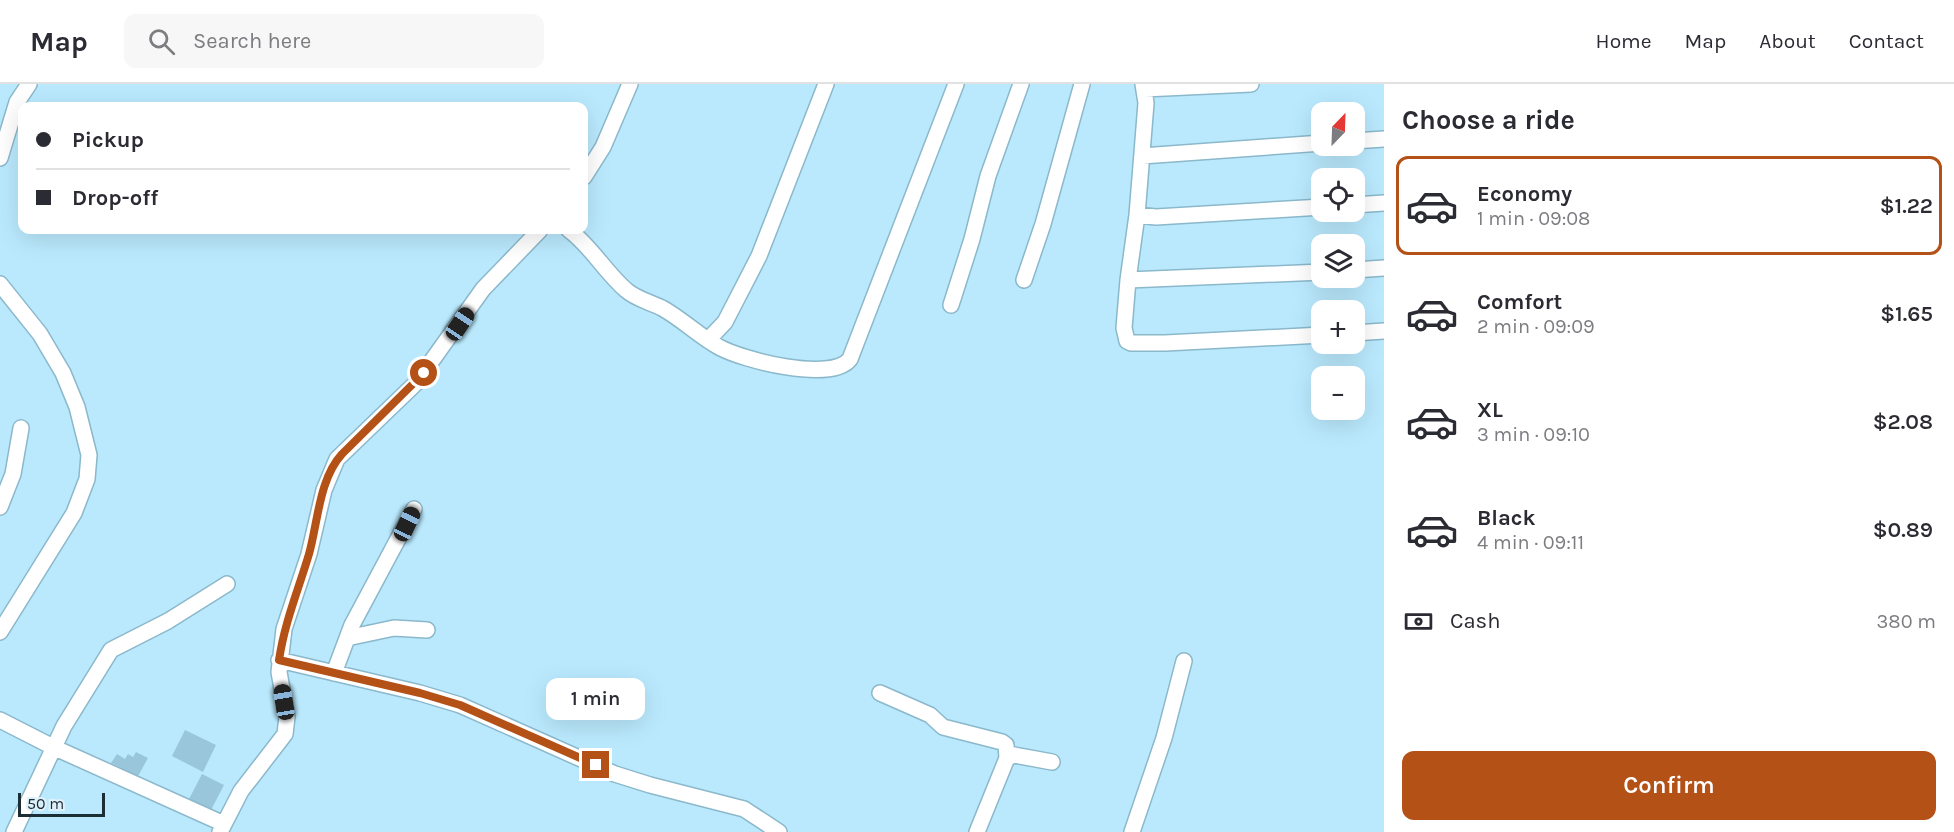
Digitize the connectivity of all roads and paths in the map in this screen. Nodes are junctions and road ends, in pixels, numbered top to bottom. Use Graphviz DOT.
graph roads {
  1 [pos="28,84"];
  2 [pos="630,84"];
  3 [pos="826,84"];
  4 [pos="956,84"];
  5 [pos="1021,84"];
  6 [pos="1082,84"];
  7 [pos="1251,84"];
  8 [pos="1143,86"];
  9 [pos="7,110"];
  10 [pos="1384,139"];
  11 [pos="1365,140"];
  12 [pos="1311,144"];
  13 [pos="0,152"];
  14 [pos="1142,156"];
  15 [pos="0,158"];
  16 [pos="588,171"];
  17 [pos="1384,203"];
  18 [pos="1365,204"];
  19 [pos="1311,208"];
  20 [pos="1137,215"];
  21 [pos="536,234"];
  22 [pos="573,234"];
  23 [pos="1384,268"];
  24 [pos="1365,269"];
  25 [pos="1311,272"];
  26 [pos="1024,280"];
  27 [pos="1128,280"];
  28 [pos="0,284"];
  29 [pos="951,304"];
  30 [pos="1384,331"];
  31 [pos="1365,332"];
  32 [pos="1311,336"];
  33 [pos="708,340"];
  34 [pos="21,428"];
  35 [pos="0,507"];
  36 [pos="414,509"];
  37 [pos="227,584"];
  38 [pos="427,630"];
  39 [pos="0,632"];
  40 [pos="347,638"];
  41 [pos="279,660"];
  42 [pos="1184,661"];
  43 [pos="334,673"];
  44 [pos="880,693"];
  45 [pos="0,720"];
  46 [pos="53,747"];
  47 [pos="1007,758"];
  48 [pos="1052,762"];
  49 [pos="222,828"];
  50 [pos="14,832"];
  51 [pos="779,832"];
  52 [pos="977,832"];
  53 [pos="1132,832"];
  1 -- 9 [label="street"];
  2 -- 16 [label="street"];
  3 -- 33 [label="street"];
  4 -- 33 [label="street"];
  5 -- 29 [label="street"];
  6 -- 26 [label="street"];
  7 -- 8 [label="street"];
  8 -- 14 [label="street"];
  9 -- 13 [label="street"];
  10 -- 11 [label="street"];
  12 -- 14 [label="street"];
  13 -- 15 [label="street"];
  14 -- 20 [label="street"];
  17 -- 18 [label="street"];
  19 -- 20 [label="street"];
  20 -- 27 [label="street"];
  21 -- 41 [label="street"];
  22 -- 33 [label="street"];
  23 -- 24 [label="street"];
  25 -- 27 [label="street"];
  27 -- 32 [label="street"];
  28 -- 39 [label="street"];
  30 -- 31 [label="street"];
  34 -- 35 [label="street"];
  36 -- 40 [label="street"];
  37 -- 46 [label="street"];
  38 -- 40 [label="street"];
  40 -- 43 [label="street"];
  41 -- 43 [label="street"];
  41 -- 49 [label="street"];
  42 -- 53 [label="street"];
  43 -- 51 [label="street"];
  44 -- 47 [label="street"];
  45 -- 46 [label="street"];
  46 -- 49 [label="street"];
  46 -- 50 [label="street"];
  47 -- 48 [label="street"];
  47 -- 52 [label="street"];
}
